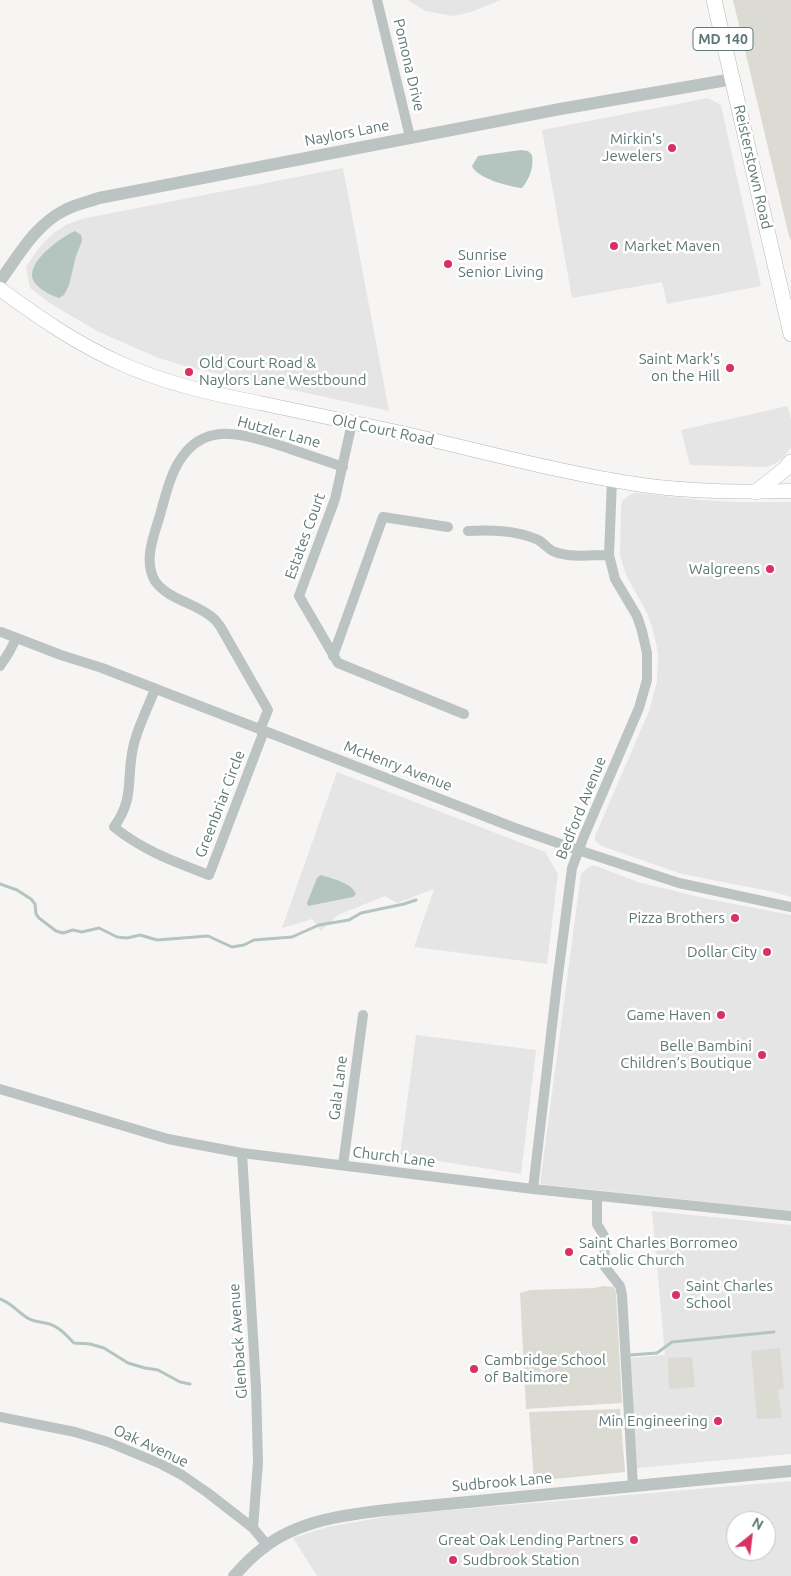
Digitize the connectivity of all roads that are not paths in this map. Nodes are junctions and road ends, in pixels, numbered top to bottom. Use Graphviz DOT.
graph roads {
  1 [pos="377,0"];
  2 [pos="714,0"];
  3 [pos="733,79"];
  4 [pos="410,138"];
  5 [pos="0,281"];
  6 [pos="0,289"];
  7 [pos="791,334"];
  8 [pos="352,423"];
  9 [pos="791,462"];
  10 [pos="343,466"];
  11 [pos="612,480"];
  12 [pos="791,491"];
  13 [pos="756,492"];
  14 [pos="448,527"];
  15 [pos="468,531"];
  16 [pos="609,555"];
  17 [pos="1,632"];
  18 [pos="16,638"];
  19 [pos="333,656"];
  20 [pos="0,666"];
  21 [pos="156,689"];
  22 [pos="464,714"];
  23 [pos="262,730"];
  24 [pos="578,850"];
  25 [pos="791,907"];
  26 [pos="363,1015"];
  27 [pos="0,1089"];
  28 [pos="242,1153"];
  29 [pos="343,1165"];
  30 [pos="533,1189"];
  31 [pos="597,1196"];
  32 [pos="791,1216"];
  33 [pos="0,1417"];
  34 [pos="791,1471"];
  35 [pos="633,1486"];
  36 [pos="253,1528"];
  37 [pos="267,1545"];
  38 [pos="234,1576"];
  1 -- 4 [label="street, Pomona Drive"];
  2 -- 3 [label="main road, Reisterstown Road / MD 140"];
  3 -- 4 [label="street, Naylors Lane"];
  3 -- 7 [label="main road, Reisterstown Road / MD 140"];
  4 -- 5 [label="street, Naylors Lane"];
  6 -- 8 [label="main road, Old Court Road"];
  8 -- 10 [label="street, Estates Court"];
  8 -- 11 [label="main road, Old Court Road"];
  9 -- 13 [label="main road"];
  10 -- 19 [label="street, Estates Court"];
  10 -- 23 [label="street, Hutzler Lane"];
  11 -- 13 [label="main road, Old Court Road"];
  11 -- 16 [label="street, Bedford Avenue"];
  12 -- 13 [label="main road, Old Court Road"];
  14 -- 19 [label="street"];
  15 -- 16 [label="street"];
  16 -- 24 [label="street, Bedford Avenue"];
  17 -- 18 [label="street, McHenry Avenue"];
  18 -- 20 [label="street"];
  18 -- 21 [label="street, McHenry Avenue"];
  19 -- 22 [label="street, Estates Court"];
  21 -- 23 [label="street, McHenry Avenue"];
  21 -- 23 [label="street, Greenbriar Circle"];
  23 -- 24 [label="street, McHenry Avenue"];
  24 -- 25 [label="street, McHenry Avenue"];
  24 -- 30 [label="street, Bedford Avenue"];
  26 -- 29 [label="street, Gala Lane"];
  27 -- 28 [label="street, Church Lane"];
  28 -- 29 [label="street, Church Lane"];
  28 -- 36 [label="street, Glenback Avenue"];
  29 -- 30 [label="street, Church Lane"];
  30 -- 31 [label="street, Church Lane"];
  31 -- 32 [label="street, Church Lane"];
  31 -- 35 [label="street"];
  33 -- 36 [label="street, Oak Avenue"];
  34 -- 35 [label="street, Sudbrook Lane"];
  35 -- 37 [label="street, Sudbrook Lane"];
  36 -- 37 [label="street, Oak Avenue"];
  37 -- 38 [label="street, Sudbrook Lane"];
}
